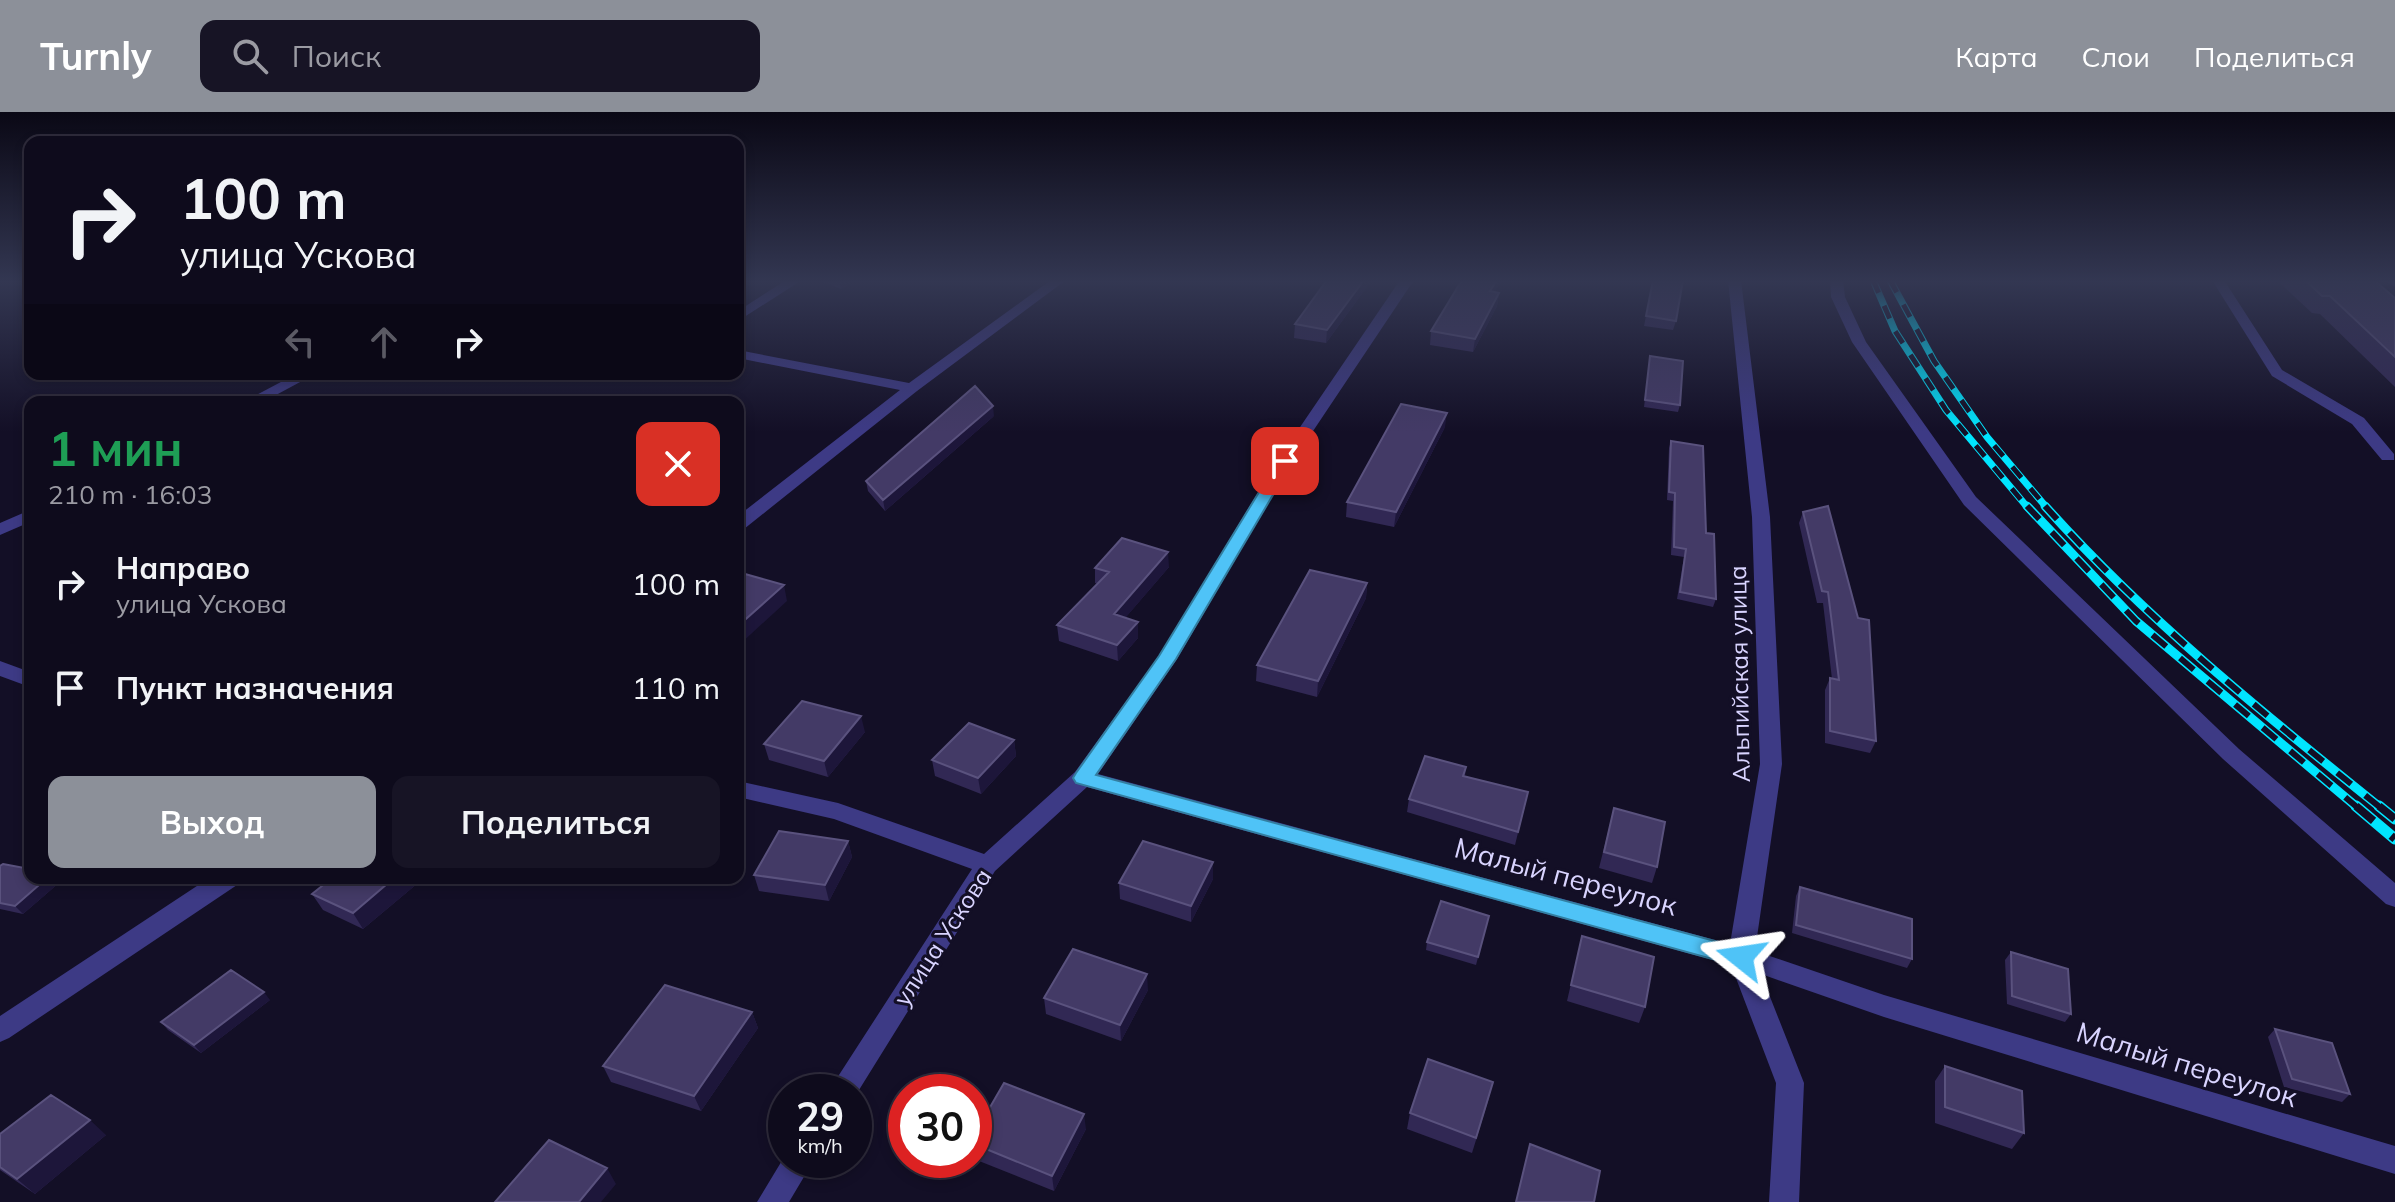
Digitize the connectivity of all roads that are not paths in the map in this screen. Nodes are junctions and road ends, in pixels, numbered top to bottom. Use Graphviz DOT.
graph roads {
  1 [pos="990,331"];
  2 [pos="1373,331"];
  3 [pos="1741,331"];
  4 [pos="1854,331"];
  5 [pos="2250,331"];
  6 [pos="744,355"];
  7 [pos="296,380"];
  8 [pos="912,388"];
  9 [pos="263,396"];
  10 [pos="2388,457"];
  11 [pos="24,518"];
  12 [pos="744,520"];
  13 [pos="0,530"];
  14 [pos="0,668"];
  15 [pos="24,678"];
  16 [pos="1083,778"];
  17 [pos="744,790"];
  18 [pos="987,865"];
  19 [pos="219,884"];
  20 [pos="2395,897"];
  21 [pos="1741,957"];
  22 [pos="0,1030"];
  23 [pos="853,1074"];
  24 [pos="2395,1160"];
  25 [pos="787,1178"];
  26 [pos="772,1202"];
  27 [pos="1784,1202"];
  1 -- 8 [label="street"];
  2 -- 16 [label="street, улица Ускова"];
  3 -- 21 [label="street, Альпийская улица"];
  4 -- 20 [label="street"];
  5 -- 10 [label="street"];
  6 -- 8 [label="street"];
  7 -- 9 [label="street"];
  8 -- 12 [label="street"];
  11 -- 13 [label="street"];
  14 -- 15 [label="street"];
  16 -- 18 [label="street, улица Ускова"];
  16 -- 21 [label="street, Малый переулок"];
  17 -- 18 [label="street"];
  18 -- 23 [label="street, улица Ускова"];
  19 -- 22 [label="street"];
  21 -- 24 [label="street, Малый переулок"];
  21 -- 27 [label="street"];
  25 -- 26 [label="street"];
}
